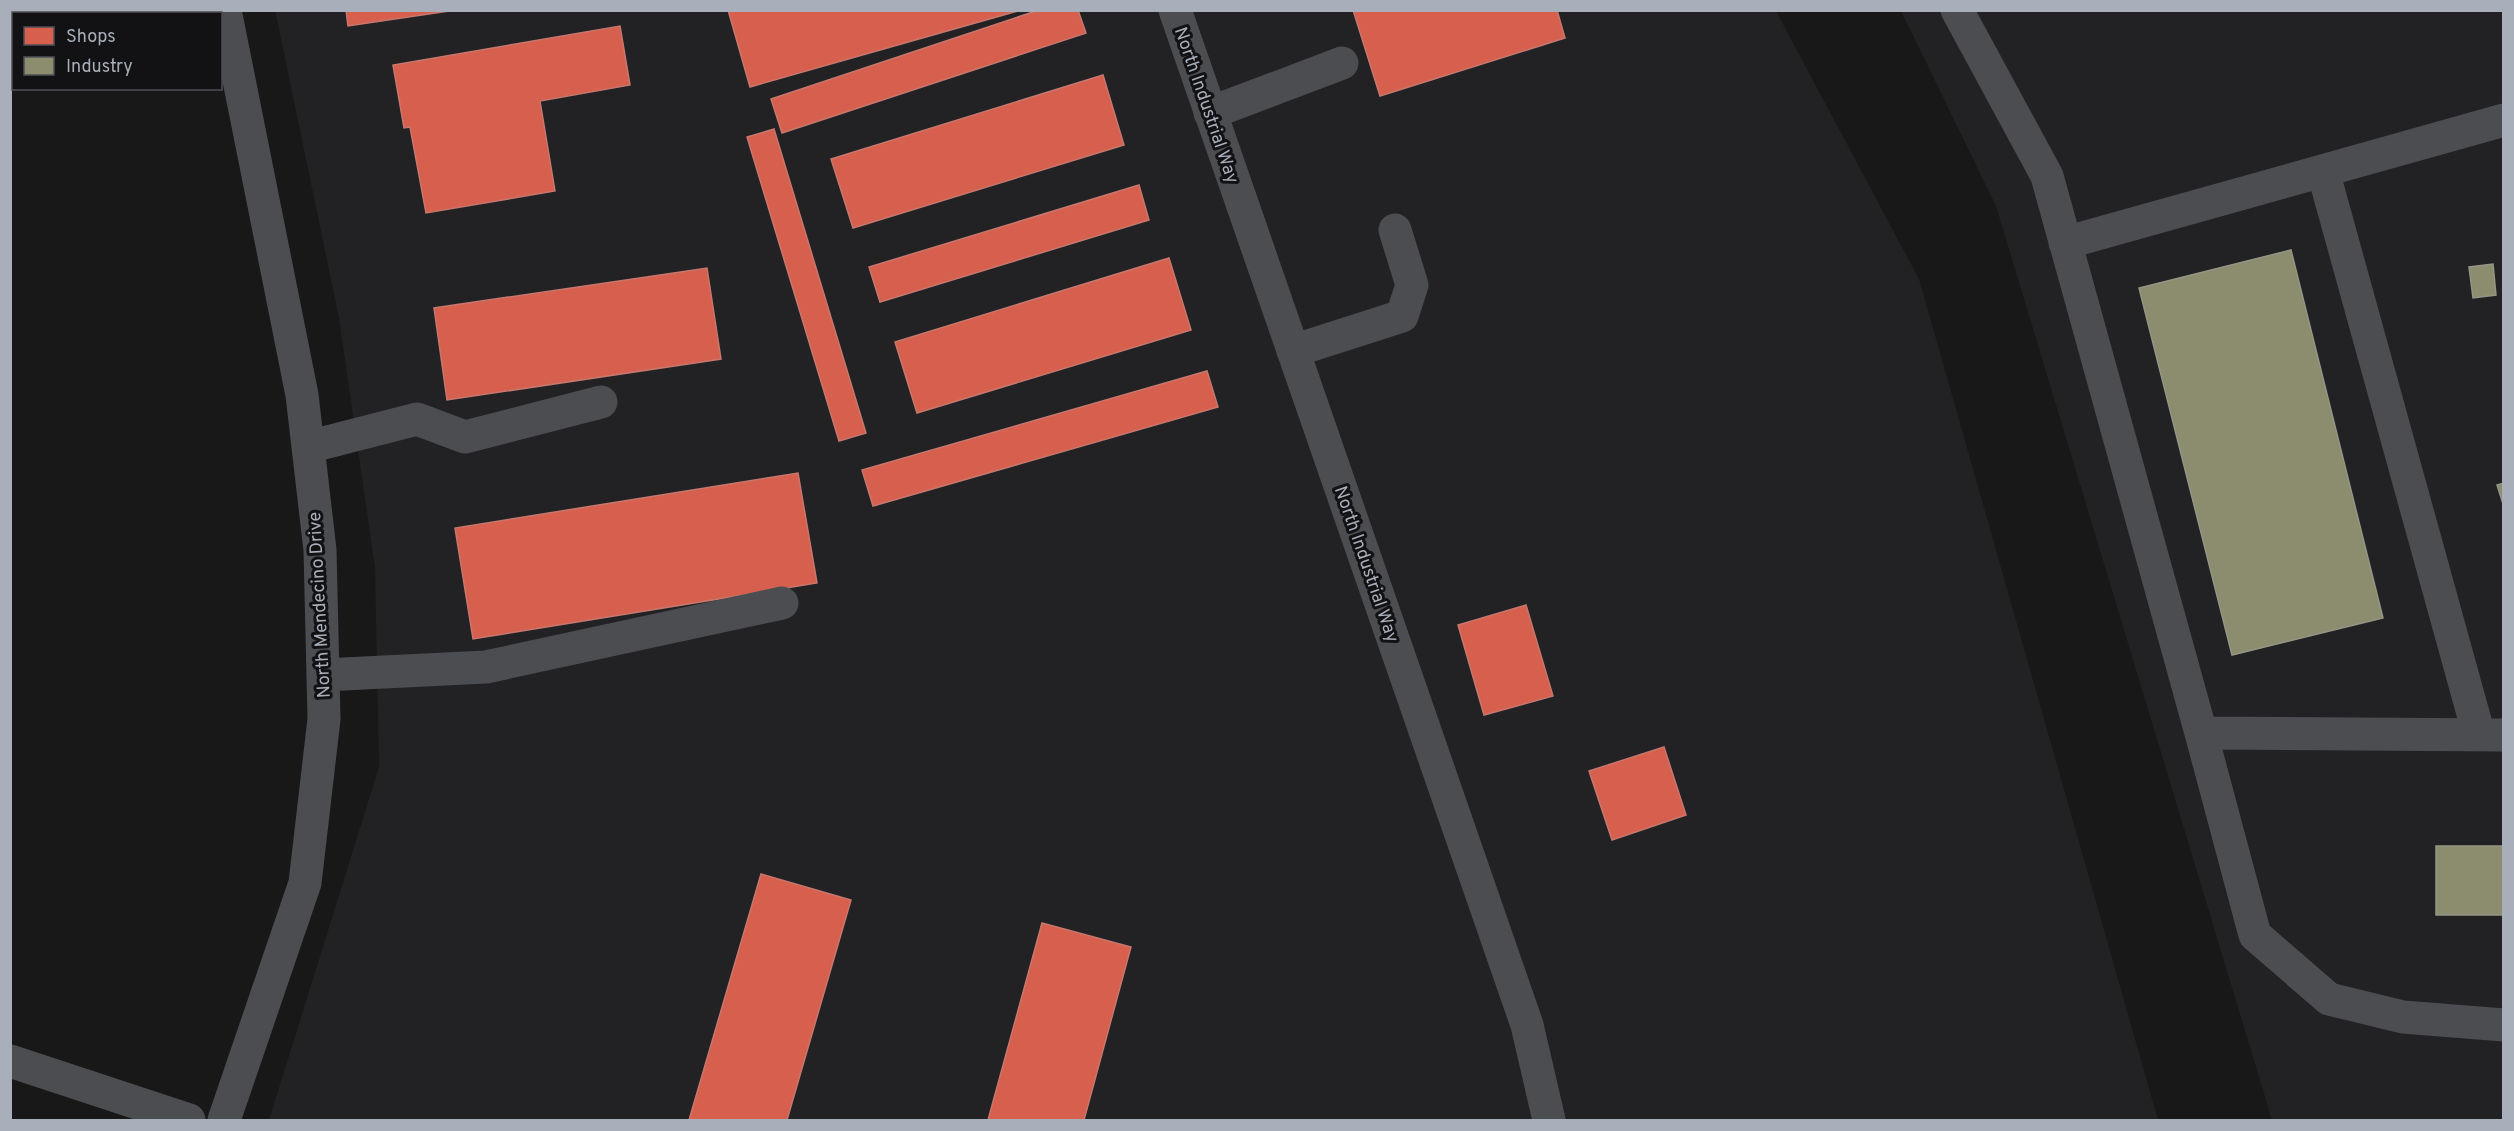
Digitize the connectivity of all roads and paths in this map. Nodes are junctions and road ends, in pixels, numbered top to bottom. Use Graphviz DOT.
graph roads {
  1 [pos="225,10"];
  2 [pos="1175,10"];
  3 [pos="1957,10"];
  4 [pos="1342,63"];
  5 [pos="1210,113"];
  6 [pos="2504,120"];
  7 [pos="2323,171"];
  8 [pos="1395,230"];
  9 [pos="2065,243"];
  10 [pos="1293,351"];
  11 [pos="601,402"];
  12 [pos="308,447"];
  13 [pos="782,603"];
  14 [pos="323,675"];
  15 [pos="2201,733"];
  16 [pos="2491,735"];
  17 [pos="2504,1025"];
  18 [pos="10,1061"];
  19 [pos="189,1120"];
  20 [pos="224,1120"];
  21 [pos="1549,1120"];
  1 -- 12 [label="street, North Mendecino Drive"];
  2 -- 5 [label="street, North Industrial Way"];
  3 -- 9 [label="street"];
  4 -- 5 [label="street"];
  5 -- 10 [label="street, North Industrial Way"];
  6 -- 7 [label="street"];
  7 -- 9 [label="street"];
  7 -- 16 [label="street"];
  8 -- 10 [label="street"];
  9 -- 15 [label="street"];
  10 -- 21 [label="street, North Industrial Way"];
  11 -- 12 [label="street"];
  12 -- 14 [label="street, North Mendecino Drive"];
  13 -- 14 [label="street"];
  14 -- 20 [label="street, North Mendecino Drive"];
  15 -- 16 [label="street"];
  15 -- 17 [label="street"];
  18 -- 19 [label="street"];
}
